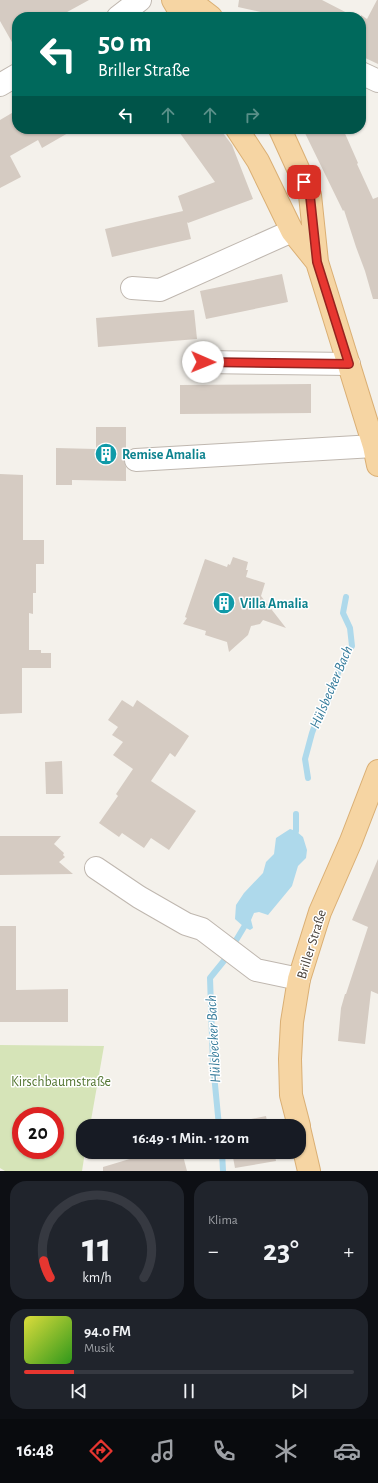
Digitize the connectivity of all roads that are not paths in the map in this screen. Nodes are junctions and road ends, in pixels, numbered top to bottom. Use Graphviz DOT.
graph roads {
  1 [pos="140,0"];
  2 [pos="167,0"];
  3 [pos="173,0"];
  4 [pos="189,0"];
  5 [pos="124,12"];
  6 [pos="170,12"];
  7 [pos="180,12"];
  8 [pos="205,12"];
  9 [pos="366,75"];
  10 [pos="12,78"];
  11 [pos="378,81"];
  12 [pos="0,84"];
  13 [pos="240,134"];
  14 [pos="282,134"];
  15 [pos="292,231"];
  16 [pos="317,262"];
  17 [pos="132,288"];
  18 [pos="203,362"];
  19 [pos="349,364"];
  20 [pos="376,456"];
  21 [pos="136,460"];
  22 [pos="378,771"];
  23 [pos="96,868"];
  24 [pos="299,979"];
  25 [pos="297,1119"];
  26 [pos="306,1158"];
  27 [pos="309,1171"];
  1 -- 5 [label="street"];
  2 -- 6 [label="main road"];
  3 -- 7 [label="main road"];
  4 -- 8 [label="main road"];
  9 -- 11 [label="street"];
  10 -- 12 [label="street"];
  13 -- 15 [label="main road"];
  14 -- 16 [label="main road"];
  15 -- 16 [label="main road"];
  15 -- 17 [label="street"];
  16 -- 19 [label="main road"];
  18 -- 19 [label="street"];
  19 -- 20 [label="main road"];
  20 -- 21 [label="street"];
  22 -- 24 [label="main road, Briller Straße"];
  23 -- 24 [label="street"];
  24 -- 25 [label="main road, Briller Straße"];
  26 -- 27 [label="main road, Briller Straße"];
}
